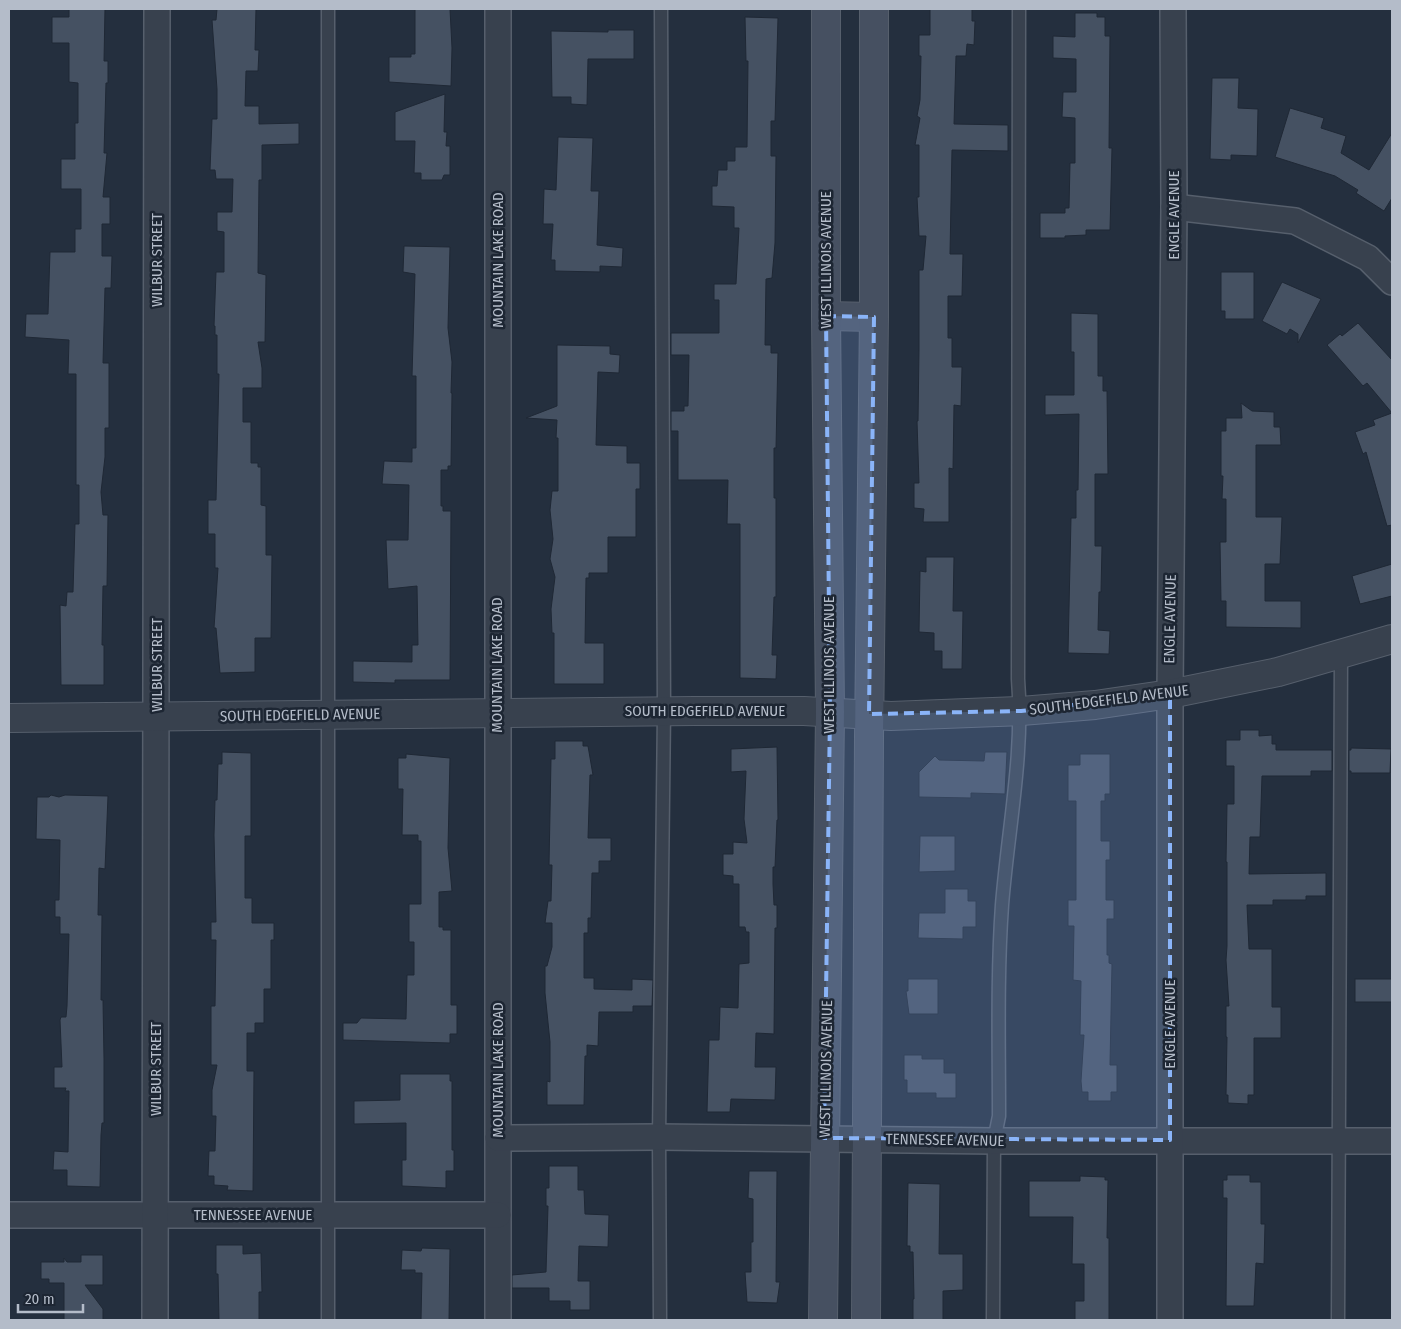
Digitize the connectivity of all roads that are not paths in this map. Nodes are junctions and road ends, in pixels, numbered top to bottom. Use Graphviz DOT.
graph roads {
  1 [pos="157,9"];
  2 [pos="328,9"];
  3 [pos="498,9"];
  4 [pos="660,9"];
  5 [pos="826,9"];
  6 [pos="874,9"];
  7 [pos="1019,9"];
  8 [pos="1173,9"];
  9 [pos="1174,207"];
  10 [pos="1392,282"];
  11 [pos="826,316"];
  12 [pos="874,316"];
  13 [pos="1392,639"];
  14 [pos="1341,655"];
  15 [pos="1170,694"];
  16 [pos="1020,711"];
  17 [pos="664,712"];
  18 [pos="830,712"];
  19 [pos="497,713"];
  20 [pos="870,714"];
  21 [pos="329,715"];
  22 [pos="157,716"];
  23 [pos="9,718"];
  24 [pos="659,1137"];
  25 [pos="498,1138"];
  26 [pos="824,1138"];
  27 [pos="866,1139"];
  28 [pos="1170,1140"];
  29 [pos="994,1141"];
  30 [pos="1338,1141"];
  31 [pos="1392,1141"];
  32 [pos="9,1215"];
  33 [pos="155,1215"];
  34 [pos="328,1215"];
  35 [pos="498,1215"];
  36 [pos="155,1320"];
  37 [pos="328,1320"];
  38 [pos="498,1320"];
  39 [pos="660,1320"];
  40 [pos="823,1320"];
  41 [pos="866,1320"];
  42 [pos="993,1320"];
  43 [pos="1170,1320"];
  44 [pos="1338,1320"];
  1 -- 22 [label="street, WILBUR STREET"];
  2 -- 21 [label="lane"];
  3 -- 19 [label="street, MOUNTAIN LAKE ROAD"];
  4 -- 17 [label="lane"];
  5 -- 11 [label="main road, WEST ILLINOIS AVENUE"];
  6 -- 12 [label="main road"];
  7 -- 16 [label="lane"];
  8 -- 9 [label="street, ENGLE AVENUE"];
  9 -- 10 [label="street"];
  9 -- 15 [label="street, ENGLE AVENUE"];
  11 -- 12 [label="main road"];
  11 -- 18 [label="main road, WEST ILLINOIS AVENUE"];
  12 -- 20 [label="main road"];
  13 -- 14 [label="street, SOUTH EDGEFIELD AVENUE"];
  14 -- 15 [label="street, SOUTH EDGEFIELD AVENUE"];
  14 -- 30 [label="lane"];
  15 -- 16 [label="street, SOUTH EDGEFIELD AVENUE"];
  15 -- 28 [label="street, ENGLE AVENUE"];
  16 -- 20 [label="street, SOUTH EDGEFIELD AVENUE"];
  16 -- 29 [label="lane"];
  17 -- 18 [label="street, SOUTH EDGEFIELD AVENUE"];
  17 -- 19 [label="street, SOUTH EDGEFIELD AVENUE"];
  17 -- 24 [label="lane"];
  18 -- 20 [label="street, SOUTH EDGEFIELD AVENUE"];
  18 -- 26 [label="main road, WEST ILLINOIS AVENUE"];
  19 -- 21 [label="street, SOUTH EDGEFIELD AVENUE"];
  19 -- 25 [label="street, MOUNTAIN LAKE ROAD"];
  20 -- 27 [label="main road"];
  21 -- 22 [label="street, SOUTH EDGEFIELD AVENUE"];
  21 -- 34 [label="lane"];
  22 -- 23 [label="street, SOUTH EDGEFIELD AVENUE"];
  22 -- 33 [label="street, WILBUR STREET"];
  24 -- 25 [label="street, TENNESSEE AVENUE"];
  24 -- 26 [label="street, TENNESSEE AVENUE"];
  24 -- 39 [label="lane"];
  25 -- 35 [label="street, MOUNTAIN LAKE ROAD"];
  26 -- 27 [label="street, TENNESSEE AVENUE"];
  26 -- 40 [label="main road, WEST ILLINOIS AVENUE"];
  27 -- 29 [label="street, TENNESSEE AVENUE"];
  27 -- 41 [label="main road"];
  28 -- 29 [label="street, TENNESSEE AVENUE"];
  28 -- 30 [label="street, TENNESSEE AVENUE"];
  28 -- 43 [label="street, ENGLE AVENUE"];
  29 -- 42 [label="lane"];
  30 -- 31 [label="street, TENNESSEE AVENUE"];
  30 -- 44 [label="lane"];
  32 -- 33 [label="street, TENNESSEE AVENUE"];
  33 -- 34 [label="street, TENNESSEE AVENUE"];
  33 -- 36 [label="street, WILBUR STREET"];
  34 -- 35 [label="street, TENNESSEE AVENUE"];
  34 -- 37 [label="lane"];
  35 -- 38 [label="street, MOUNTAIN LAKE ROAD"];
}
